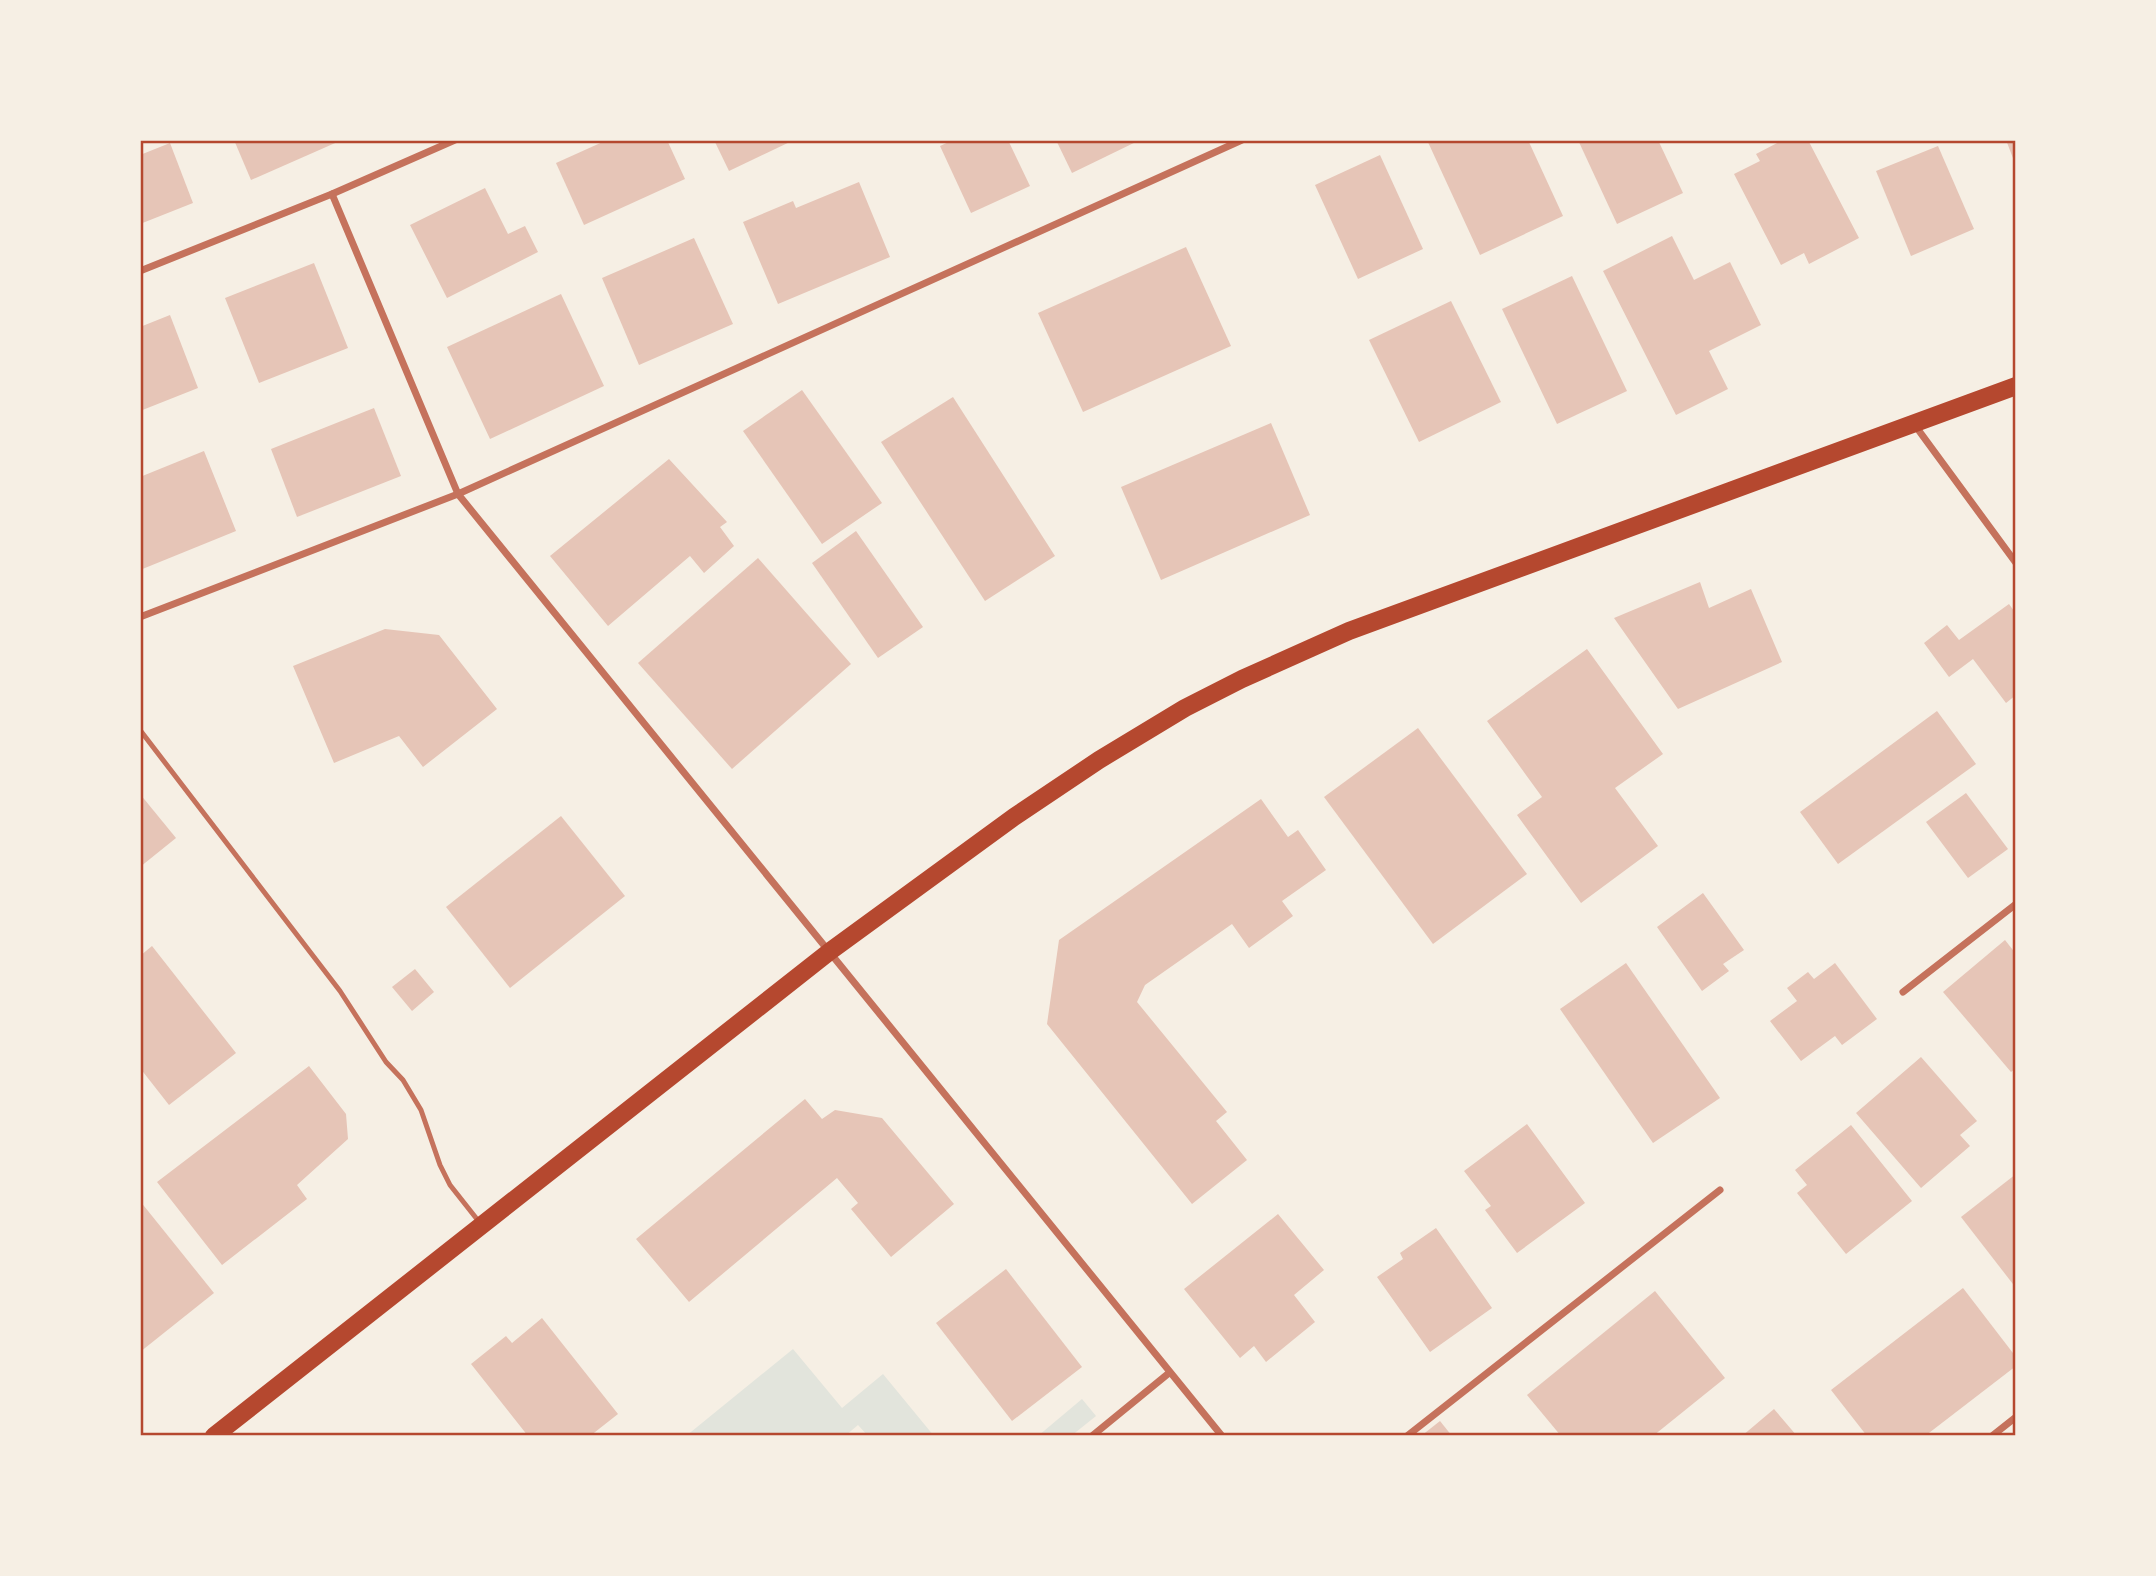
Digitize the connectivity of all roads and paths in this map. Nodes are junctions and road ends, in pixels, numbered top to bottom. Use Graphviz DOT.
graph roads {
  1 [pos="455,140"];
  2 [pos="1242,140"];
  3 [pos="332,194"];
  4 [pos="140,271"];
  5 [pos="2016,386"];
  6 [pos="1913,423"];
  7 [pos="458,494"];
  8 [pos="2016,563"];
  9 [pos="140,617"];
  10 [pos="140,730"];
  11 [pos="2016,904"];
  12 [pos="829,952"];
  13 [pos="1903,992"];
  14 [pos="1720,1190"];
  15 [pos="481,1224"];
  16 [pos="1169,1373"];
  17 [pos="2016,1418"];
  18 [pos="214,1436"];
  19 [pos="1092,1436"];
  20 [pos="1222,1436"];
  21 [pos="1407,1436"];
  22 [pos="1992,1436"];
  1 -- 3 [label="street"];
  2 -- 7 [label="street"];
  3 -- 4 [label="street"];
  3 -- 7 [label="street"];
  5 -- 6 [label="main road"];
  6 -- 8 [label="street"];
  6 -- 12 [label="main road"];
  7 -- 9 [label="street"];
  7 -- 12 [label="street"];
  10 -- 15 [label="lane"];
  11 -- 13 [label="street"];
  12 -- 15 [label="main road"];
  12 -- 16 [label="street"];
  14 -- 21 [label="street"];
  15 -- 18 [label="main road"];
  16 -- 19 [label="street"];
  16 -- 20 [label="street"];
  17 -- 22 [label="street"];
}
